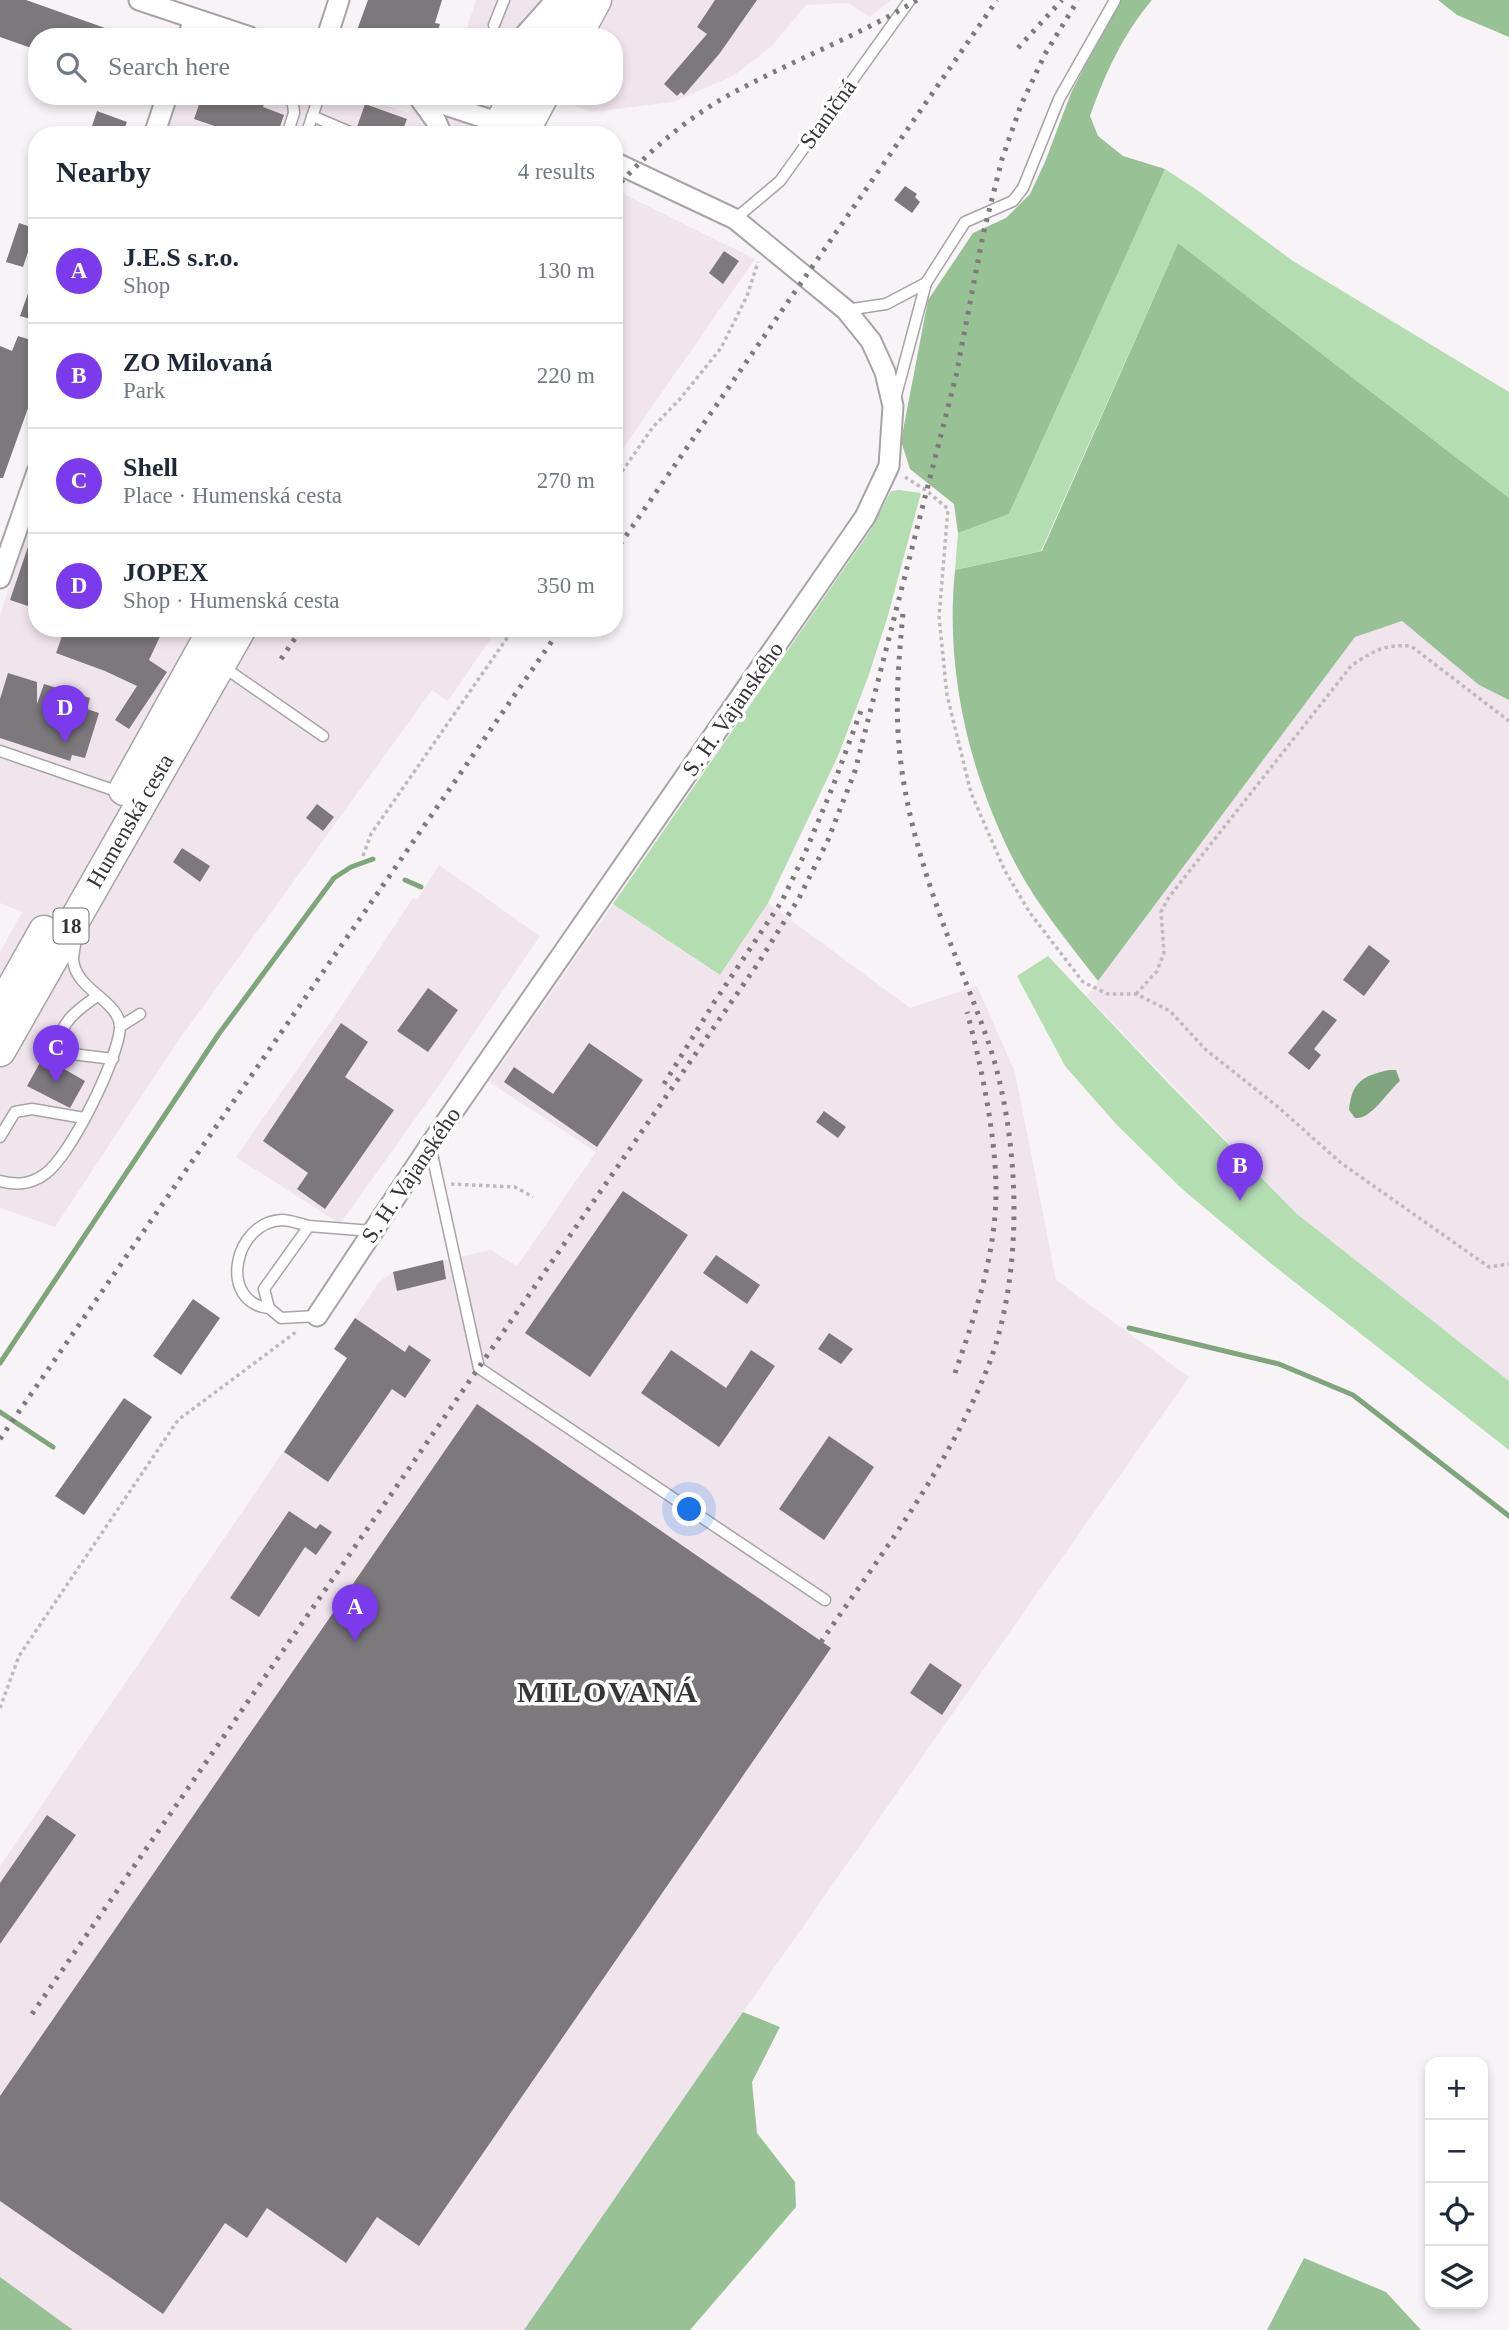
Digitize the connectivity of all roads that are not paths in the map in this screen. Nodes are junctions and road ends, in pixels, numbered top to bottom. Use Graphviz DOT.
graph roads {
  1 [pos="139,0"];
  2 [pos="339,0"];
  3 [pos="504,0"];
  4 [pos="556,0"];
  5 [pos="569,0"];
  6 [pos="596,0"];
  7 [pos="910,0"];
  8 [pos="1115,0"];
  9 [pos="494,25"];
  10 [pos="191,28"];
  11 [pos="330,28"];
  12 [pos="531,28"];
  13 [pos="553,28"];
  14 [pos="581,28"];
  15 [pos="164,105"];
  16 [pos="293,105"];
  17 [pos="316,105"];
  18 [pos="424,105"];
  19 [pos="442,105"];
  20 [pos="514,105"];
  21 [pos="536,105"];
  22 [pos="313,116"];
  23 [pos="157,126"];
  24 [pos="290,126"];
  25 [pos="309,126"];
  26 [pos="336,126"];
  27 [pos="438,126"];
  28 [pos="497,126"];
  29 [pos="513,126"];
  30 [pos="518,126"];
  31 [pos="623,166"];
  32 [pos="736,219"];
  33 [pos="926,283"];
  34 [pos="846,310"];
  35 [pos="893,406"];
  36 [pos="28,498"];
  37 [pos="0,578"];
  38 [pos="228,637"];
  39 [pos="212,649"];
  40 [pos="323,736"];
  41 [pos="0,751"];
  42 [pos="132,797"];
  43 [pos="79,911"];
  44 [pos="97,996"];
  45 [pos="0,1009"];
  46 [pos="140,1014"];
  47 [pos="121,1026"];
  48 [pos="0,1051"];
  49 [pos="113,1059"];
  50 [pos="84,1118"];
  51 [pos="0,1137"];
  52 [pos="430,1145"];
  53 [pos="0,1181"];
  54 [pos="309,1226"];
  55 [pos="373,1231"];
  56 [pos="269,1308"];
  57 [pos="317,1316"];
  58 [pos="825,1600"];
  1 -- 10 [label="street"];
  2 -- 11 [label="street"];
  3 -- 9 [label="lane"];
  4 -- 12 [label="street"];
  5 -- 13 [label="main road"];
  6 -- 14 [label="main road"];
  7 -- 32 [label="lane, Staničná"];
  8 -- 33 [label="lane"];
  15 -- 23 [label="street"];
  16 -- 24 [label="lane"];
  17 -- 22 [label="lane"];
  18 -- 27 [label="street"];
  19 -- 28 [label="street"];
  20 -- 29 [label="main road"];
  21 -- 30 [label="main road"];
  22 -- 25 [label="lane"];
  22 -- 26 [label="lane"];
  31 -- 32 [label="street, S. H. Vajanského"];
  32 -- 34 [label="street, S. H. Vajanského"];
  33 -- 34 [label="lane"];
  33 -- 35 [label="lane"];
  34 -- 35 [label="street, S. H. Vajanského"];
  35 -- 52 [label="street, S. H. Vajanského"];
  36 -- 37 [label="street"];
  38 -- 39 [label="main road, Humenská cesta / 18"];
  39 -- 40 [label="lane"];
  39 -- 42 [label="main road, Humenská cesta / 18"];
  41 -- 42 [label="lane"];
  42 -- 43 [label="main road, Humenská cesta / 18"];
  42 -- 45 [label="main road, Humenská cesta / 18"];
  43 -- 44 [label="lane"];
  43 -- 48 [label="main road, Humenská cesta / 18"];
  44 -- 47 [label="lane"];
  44 -- 49 [label="lane"];
  46 -- 47 [label="lane"];
  47 -- 49 [label="lane"];
  49 -- 50 [label="lane"];
  50 -- 51 [label="lane"];
  50 -- 53 [label="lane"];
  52 -- 55 [label="street, S. H. Vajanského"];
  52 -- 58 [label="lane"];
  54 -- 55 [label="lane"];
  54 -- 56 [label="lane"];
  54 -- 56 [label="lane"];
  55 -- 57 [label="street, S. H. Vajanského"];
  56 -- 57 [label="lane"];
}
